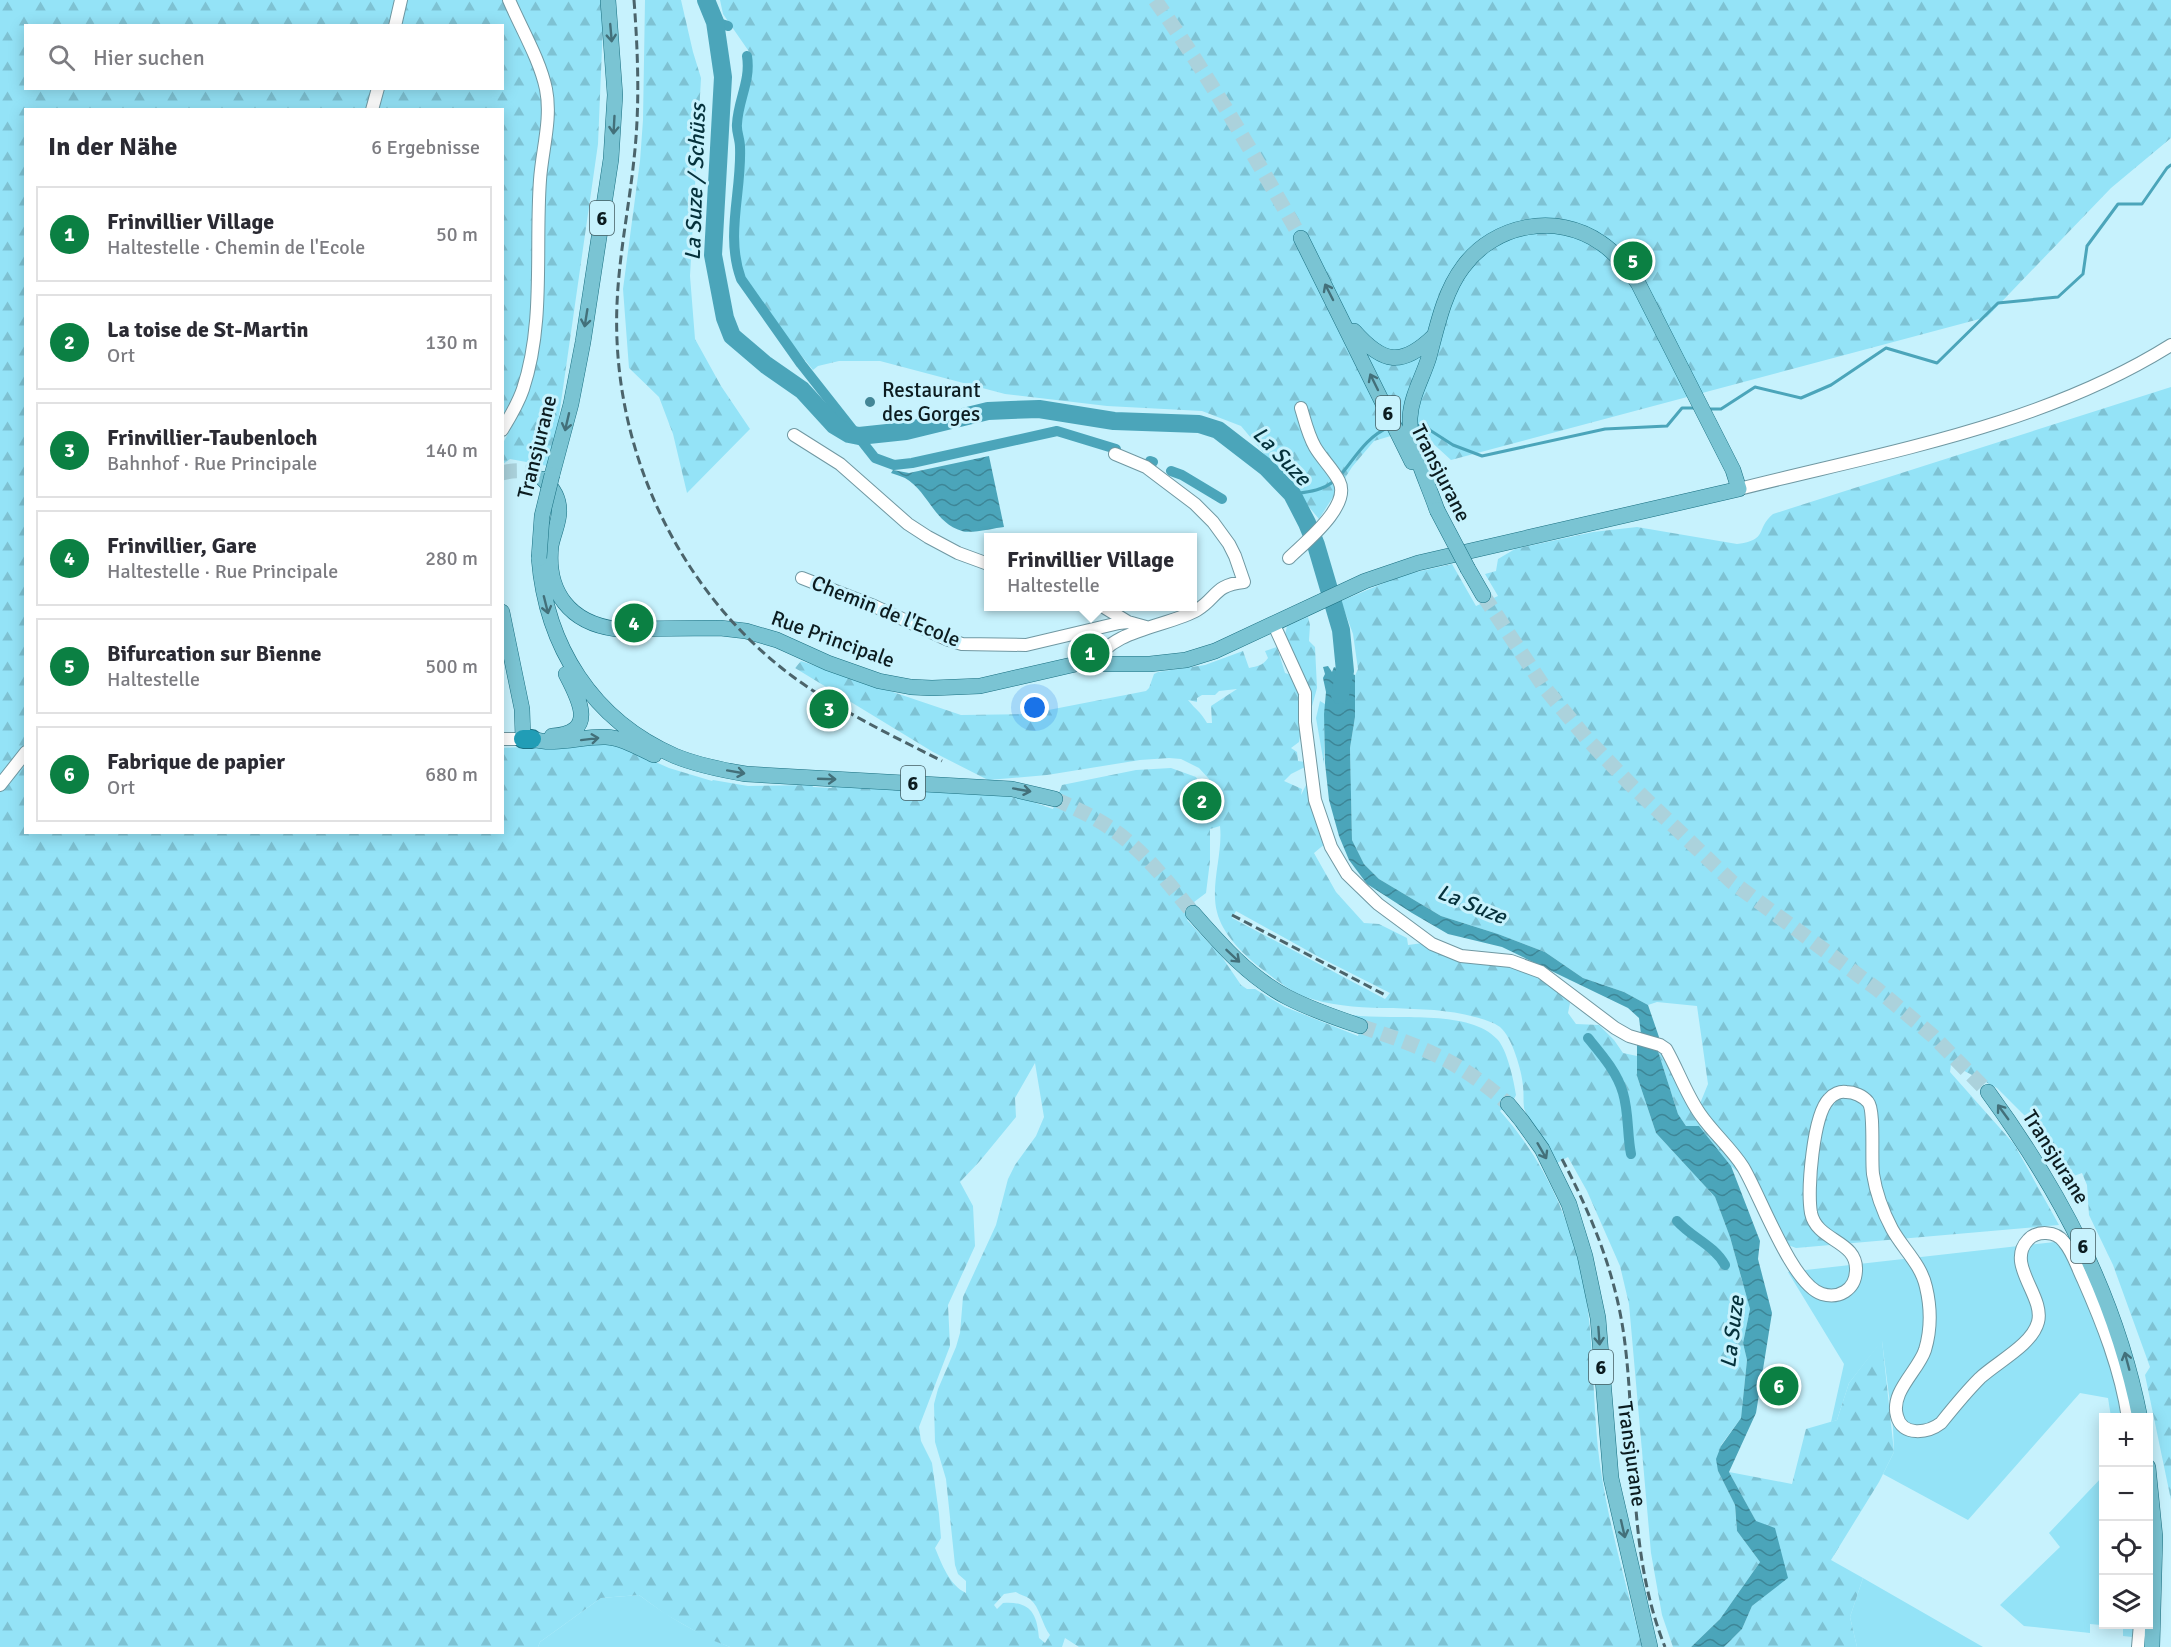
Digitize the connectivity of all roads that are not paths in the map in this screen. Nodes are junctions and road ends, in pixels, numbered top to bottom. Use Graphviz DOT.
graph roads {
  1 [pos="401,0"];
  2 [pos="509,0"];
  3 [pos="608,0"];
  4 [pos="395,24"];
  5 [pos="377,90"];
  6 [pos="373,108"];
  7 [pos="1301,238"];
  8 [pos="1340,315"];
  9 [pos="1434,336"];
  10 [pos="2171,345"];
  11 [pos="1301,408"];
  12 [pos="504,426"];
  13 [pos="794,435"];
  14 [pos="1115,454"];
  15 [pos="545,480"];
  16 [pos="1739,489"];
  17 [pos="1437,510"];
  18 [pos="1289,558"];
  19 [pos="984,563"];
  20 [pos="802,578"];
  21 [pos="1481,592"];
  22 [pos="1197,610"];
  23 [pos="1110,611"];
  24 [pos="1196,611"];
  25 [pos="504,622"];
  26 [pos="1128,622"];
  27 [pos="1278,622"];
  28 [pos="1146,627"];
  29 [pos="562,649"];
  30 [pos="1096,663"];
  31 [pos="504,739"];
  32 [pos="528,739"];
  33 [pos="24,755"];
  34 [pos="704,766"];
  35 [pos="0,785"];
  36 [pos="1056,799"];
  37 [pos="1193,914"];
  38 [pos="1360,1026"];
  39 [pos="1988,1092"];
  40 [pos="1508,1104"];
  41 [pos="2127,1413"];
  42 [pos="2139,1413"];
  43 [pos="2153,1517"];
  44 [pos="2140,1629"];
  45 [pos="1650,1647"];
  46 [pos="2138,1647"];
  47 [pos="2152,1647"];
  1 -- 4 [label="street"];
  2 -- 12 [label="street"];
  3 -- 15 [label="main road, Transjurane / 6, one-way"];
  5 -- 6 [label="street"];
  8 -- 7 [label="main road, Transjurane / 6, one-way"];
  8 -- 9 [label="main road"];
  17 -- 8 [label="main road, Transjurane / 6, one-way"];
  9 -- 16 [label="main road"];
  9 -- 17 [label="main road"];
  10 -- 16 [label="street"];
  11 -- 18 [label="street"];
  13 -- 19 [label="street"];
  14 -- 22 [label="street"];
  15 -- 29 [label="main road, Transjurane / 6, one-way, bridge"];
  15 -- 30 [label="main road, Rue Principale"];
  16 -- 27 [label="main road, Rue Principale"];
  17 -- 21 [label="main road, Transjurane / 6, bridge"];
  20 -- 26 [label="street, Chemin de l'Ecole"];
  23 -- 26 [label="street"];
  24 -- 28 [label="street"];
  25 -- 32 [label="main road"];
  26 -- 28 [label="street, Chemin de l'Ecole"];
  27 -- 30 [label="main road, Rue Principale"];
  27 -- 41 [label="street"];
  28 -- 30 [label="street"];
  29 -- 32 [label="main road"];
  29 -- 34 [label="main road, Transjurane / 6"];
  31 -- 32 [label="street"];
  32 -- 34 [label="main road, one-way"];
  33 -- 35 [label="street"];
  34 -- 36 [label="main road, Transjurane / 6, one-way"];
  37 -- 38 [label="main road, one-way"];
  42 -- 39 [label="main road, Transjurane / 6, one-way"];
  40 -- 45 [label="main road, Transjurane / 6, one-way"];
  43 -- 47 [label="main road"];
  44 -- 46 [label="street"];
}
